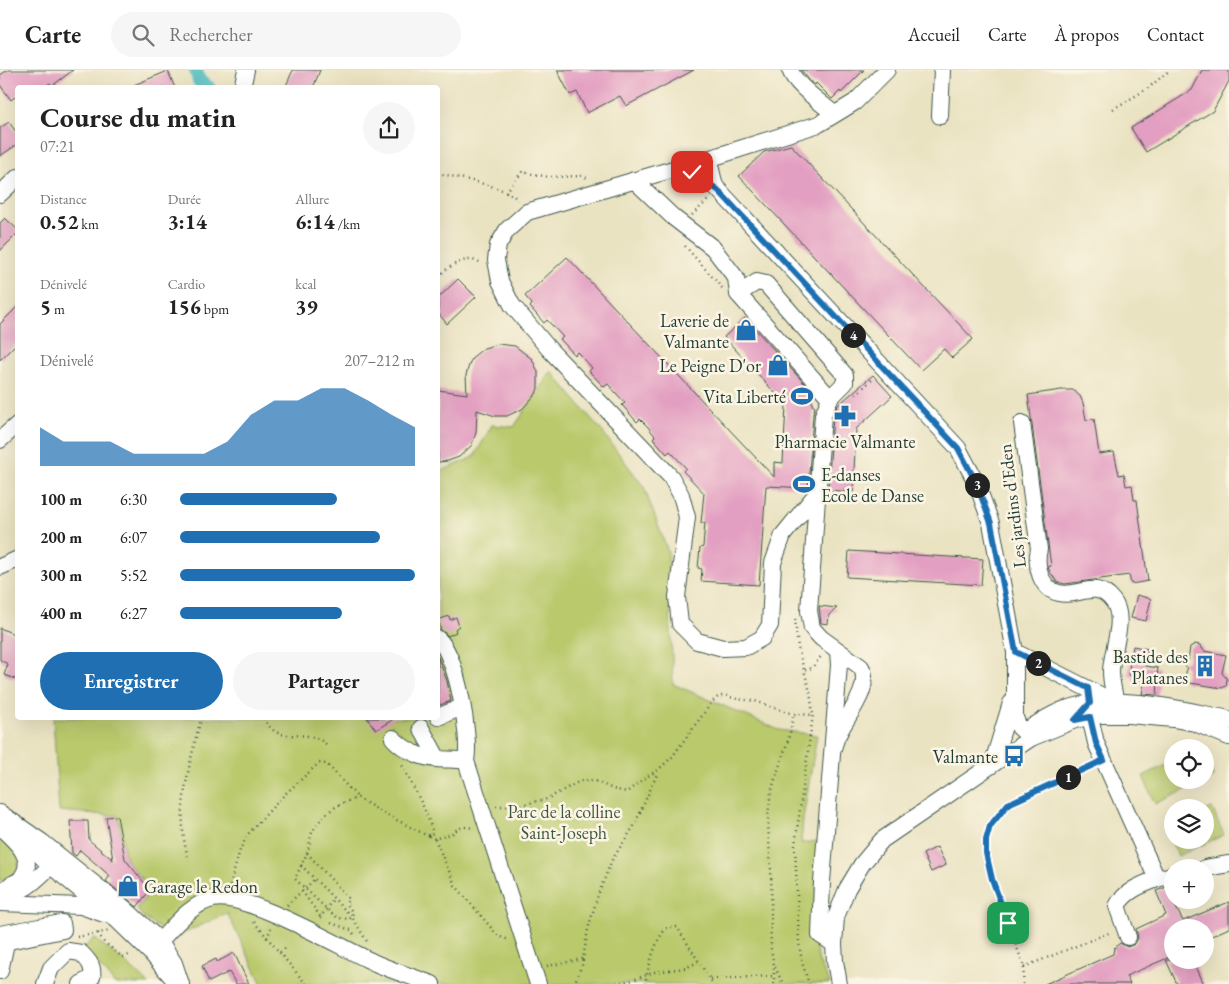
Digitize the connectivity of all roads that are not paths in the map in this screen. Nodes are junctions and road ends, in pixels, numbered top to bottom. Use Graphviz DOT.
graph roads {
  1 [pos="246,70"];
  2 [pos="790,70"];
  3 [pos="887,70"];
  4 [pos="942,70"];
  5 [pos="243,85"];
  6 [pos="834,114"];
  7 [pos="940,116"];
  8 [pos="711,158"];
  9 [pos="678,167"];
  10 [pos="15,180"];
  11 [pos="634,180"];
  12 [pos="715,191"];
  13 [pos="0,194"];
  14 [pos="733,294"];
  15 [pos="830,398"];
  16 [pos="1022,423"];
  17 [pos="15,427"];
  18 [pos="0,440"];
  19 [pos="818,492"];
  20 [pos="15,560"];
  21 [pos="0,567"];
  22 [pos="440,641"];
  23 [pos="831,651"];
  24 [pos="1016,652"];
  25 [pos="1014,694"];
  26 [pos="1116,703"];
  27 [pos="462,707"];
  28 [pos="1086,707"];
  29 [pos="440,716"];
  30 [pos="1228,720"];
  31 [pos="421,728"];
  32 [pos="1028,735"];
  33 [pos="1229,737"];
  34 [pos="393,738"];
  35 [pos="833,748"];
  36 [pos="438,759"];
  37 [pos="466,761"];
  38 [pos="988,765"];
  39 [pos="0,814"];
  40 [pos="0,827"];
  41 [pos="56,862"];
  42 [pos="1229,864"];
  43 [pos="1214,866"];
  44 [pos="1164,875"];
  45 [pos="75,877"];
  46 [pos="1164,877"];
  47 [pos="2,895"];
  48 [pos="113,925"];
  49 [pos="1126,932"];
  50 [pos="0,934"];
  51 [pos="160,941"];
  52 [pos="834,944"];
  53 [pos="3,945"];
  54 [pos="0,971"];
  55 [pos="536,976"];
  56 [pos="45,984"];
  57 [pos="81,984"];
  58 [pos="180,984"];
  59 [pos="432,984"];
  60 [pos="839,984"];
  1 -- 5 [label="street"];
  2 -- 6 [label="street"];
  3 -- 6 [label="street"];
  4 -- 7 [label="street"];
  6 -- 8 [label="street"];
  8 -- 9 [label="street"];
  8 -- 12 [label="street"];
  9 -- 11 [label="street"];
  9 -- 12 [label="street"];
  10 -- 13 [label="street"];
  11 -- 14 [label="street"];
  11 -- 19 [label="street"];
  12 -- 24 [label="street"];
  14 -- 15 [label="street"];
  14 -- 15 [label="street"];
  15 -- 19 [label="street"];
  16 -- 26 [label="street, Les jardins d'Eden"];
  17 -- 18 [label="street"];
  19 -- 23 [label="street"];
  20 -- 21 [label="street"];
  22 -- 27 [label="street"];
  23 -- 35 [label="street"];
  23 -- 35 [label="street"];
  24 -- 25 [label="street"];
  24 -- 28 [label="street"];
  25 -- 32 [label="street"];
  25 -- 38 [label="street"];
  26 -- 28 [label="street"];
  26 -- 30 [label="street"];
  27 -- 29 [label="street"];
  27 -- 37 [label="street"];
  28 -- 32 [label="street"];
  28 -- 32 [label="street"];
  28 -- 33 [label="street"];
  28 -- 44 [label="street"];
  31 -- 36 [label="street"];
  32 -- 38 [label="street"];
  34 -- 36 [label="street"];
  35 -- 52 [label="street"];
  36 -- 37 [label="street"];
  37 -- 55 [label="street"];
  38 -- 52 [label="street"];
  39 -- 41 [label="street"];
  40 -- 47 [label="street"];
  41 -- 45 [label="street"];
  41 -- 47 [label="street"];
  42 -- 43 [label="street"];
  45 -- 47 [label="street"];
  45 -- 48 [label="street"];
  45 -- 51 [label="street"];
  46 -- 49 [label="street"];
  47 -- 48 [label="street"];
  48 -- 58 [label="street"];
  50 -- 53 [label="street"];
  51 -- 58 [label="street"];
  51 -- 59 [label="street"];
  52 -- 60 [label="street"];
  53 -- 54 [label="street"];
  56 -- 57 [label="street"];
}
